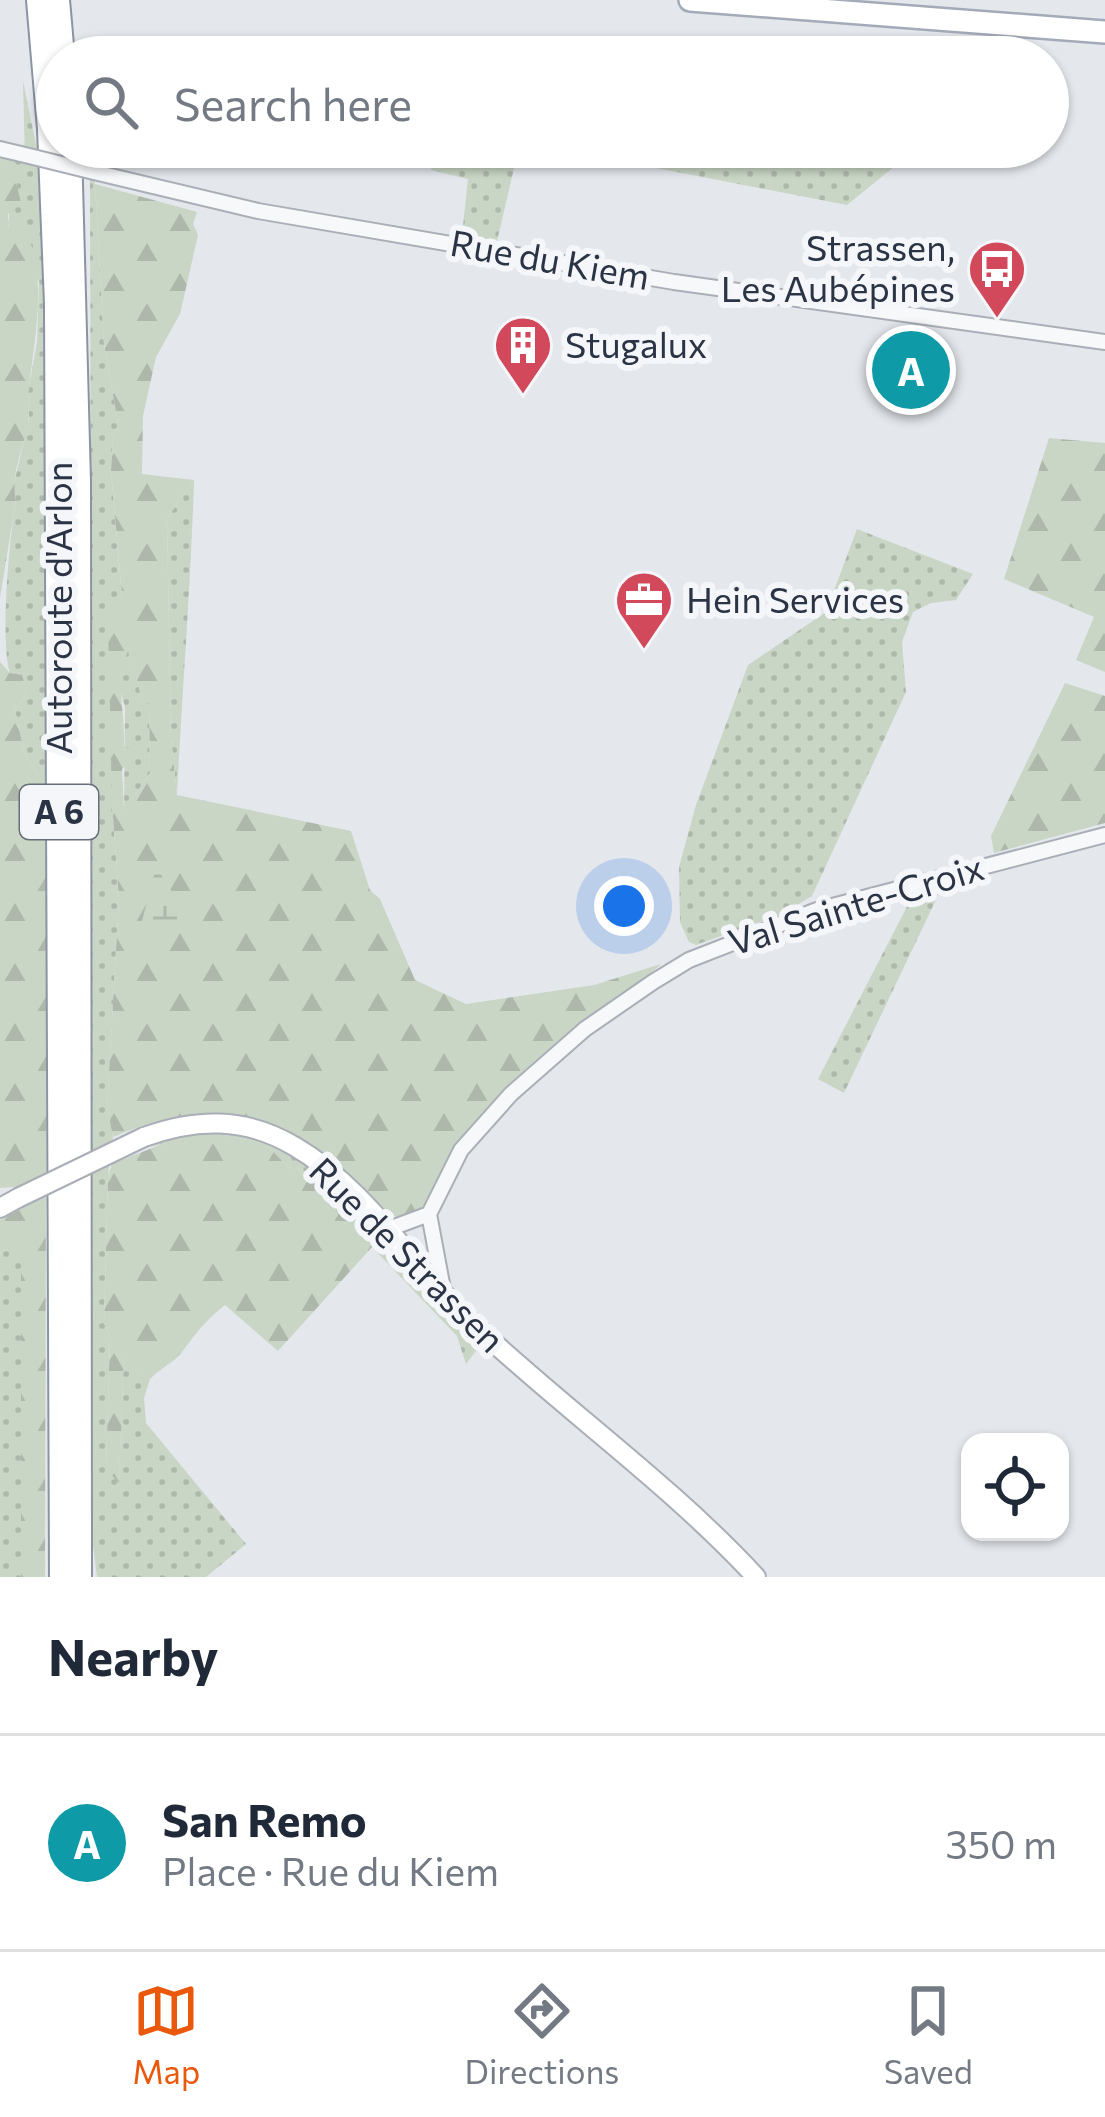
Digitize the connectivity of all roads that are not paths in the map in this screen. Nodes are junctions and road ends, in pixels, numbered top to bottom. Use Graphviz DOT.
graph roads {
  1 [pos="690,0"];
  2 [pos="53,1"];
  3 [pos="1105,32"];
  4 [pos="52,36"];
  5 [pos="59,36"];
  6 [pos="0,148"];
  7 [pos="36,158"];
  8 [pos="52,168"];
  9 [pos="70,168"];
  10 [pos="78,168"];
  11 [pos="1105,342"];
  12 [pos="1105,835"];
  13 [pos="9,1203"];
  14 [pos="429,1214"];
  15 [pos="386,1229"];
  16 [pos="444,1294"];
  17 [pos="62,1577"];
  18 [pos="80,1577"];
  19 [pos="756,1577"];
  1 -- 3 [label="main road"];
  2 -- 4 [label="highway, Autoroute d'Arlon / A 6"];
  2 -- 5 [label="highway, Autoroute d'Arlon / A 6"];
  6 -- 7 [label="street, Rue du Kiem, bridge"];
  8 -- 17 [label="highway, Autoroute d'Arlon / A 6"];
  9 -- 18 [label="highway, Autoroute d'Arlon / A 6"];
  10 -- 11 [label="street, Rue du Kiem, bridge"];
  12 -- 14 [label="street, Val Sainte-Croix"];
  13 -- 15 [label="main road, Rue de Strassen, bridge"];
  14 -- 15 [label="street"];
  14 -- 16 [label="street"];
  15 -- 16 [label="main road, Rue de Strassen"];
  16 -- 19 [label="main road, Rue de Strassen"];
}
